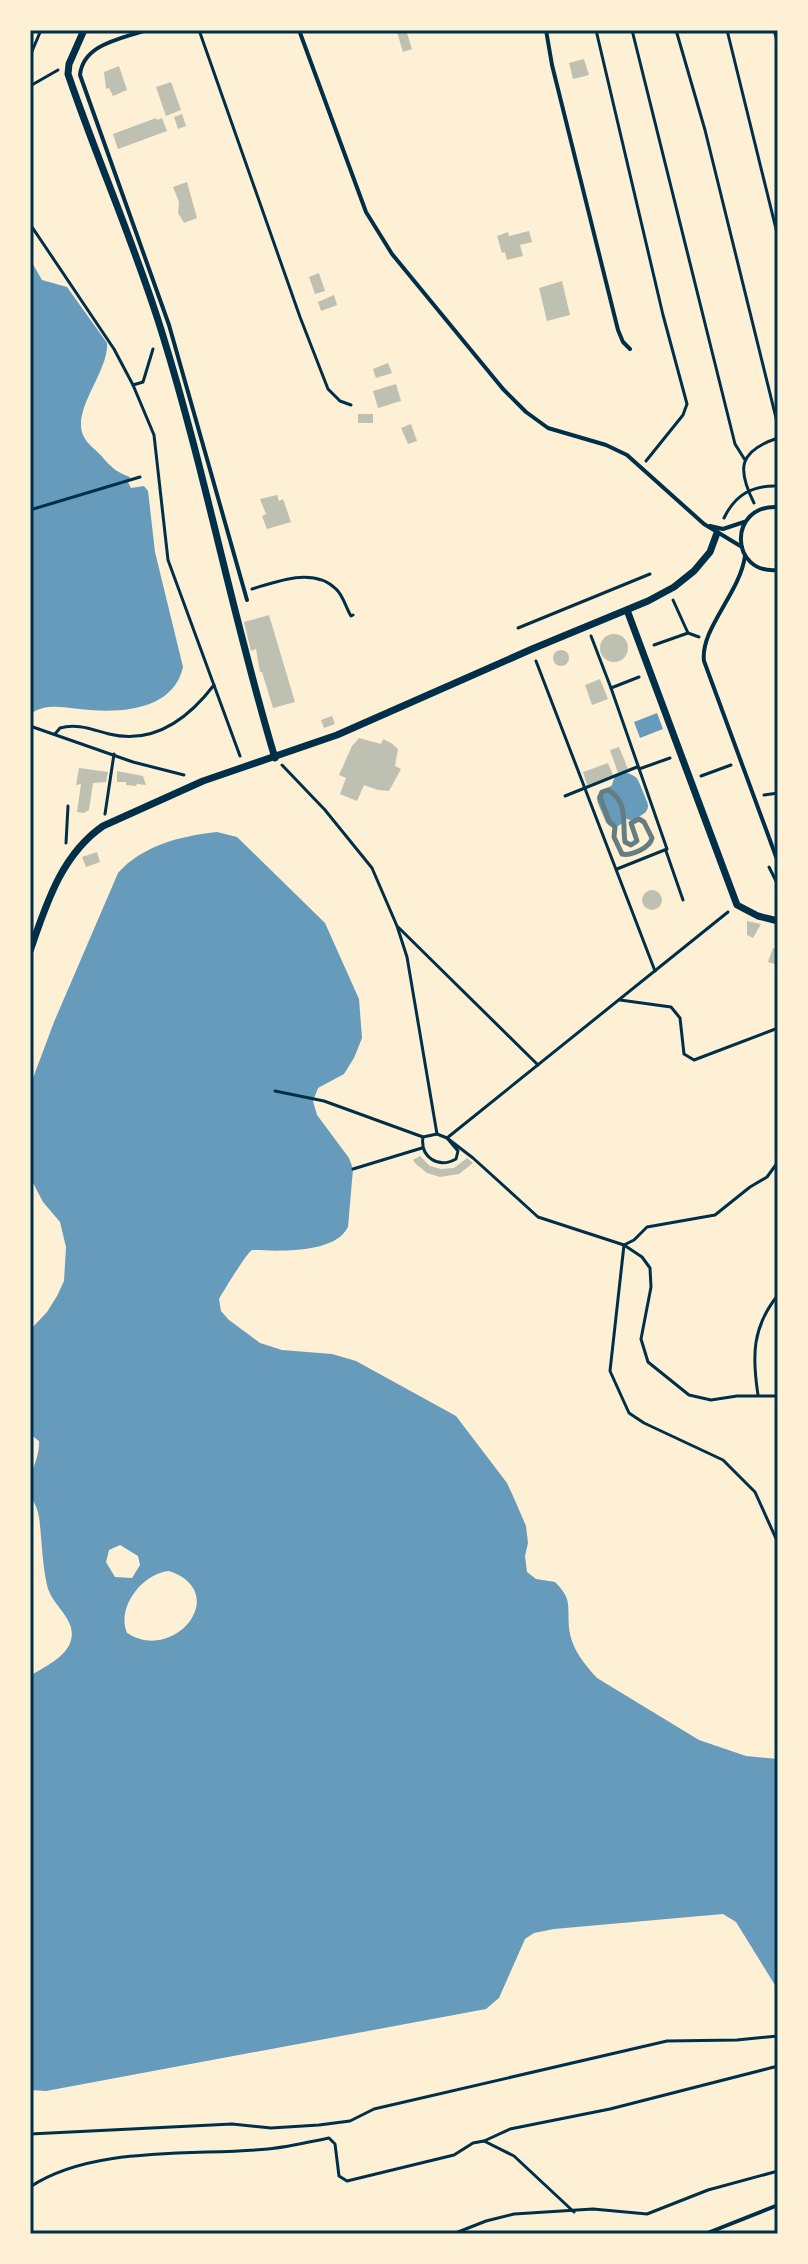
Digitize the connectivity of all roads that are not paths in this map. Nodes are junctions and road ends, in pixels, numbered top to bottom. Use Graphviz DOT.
graph roads {
  1 [pos="84,30"];
  2 [pos="146,30"];
  3 [pos="301,30"];
  4 [pos="546,30"];
  5 [pos="630,349"];
  6 [pos="778,507"];
  7 [pos="746,520"];
  8 [pos="718,531"];
  9 [pos="742,547"];
  10 [pos="745,556"];
  11 [pos="778,570"];
  12 [pos="247,600"];
  13 [pos="627,610"];
  14 [pos="275,758"];
  15 [pos="778,862"];
  16 [pos="778,921"];
  17 [pos="30,951"];
  18 [pos="778,2205"];
  19 [pos="705,2234"];
  1 -- 14 [label="street"];
  2 -- 12 [label="lane"];
  3 -- 8 [label="lane"];
  4 -- 5 [label="lane"];
  6 -- 7 [label="lane"];
  7 -- 8 [label="lane"];
  7 -- 9 [label="lane"];
  8 -- 9 [label="lane"];
  8 -- 13 [label="street"];
  9 -- 10 [label="lane"];
  10 -- 11 [label="lane"];
  10 -- 15 [label="lane"];
  13 -- 14 [label="street"];
  13 -- 16 [label="street"];
  14 -- 17 [label="street"];
  18 -- 19 [label="lane"];
}
